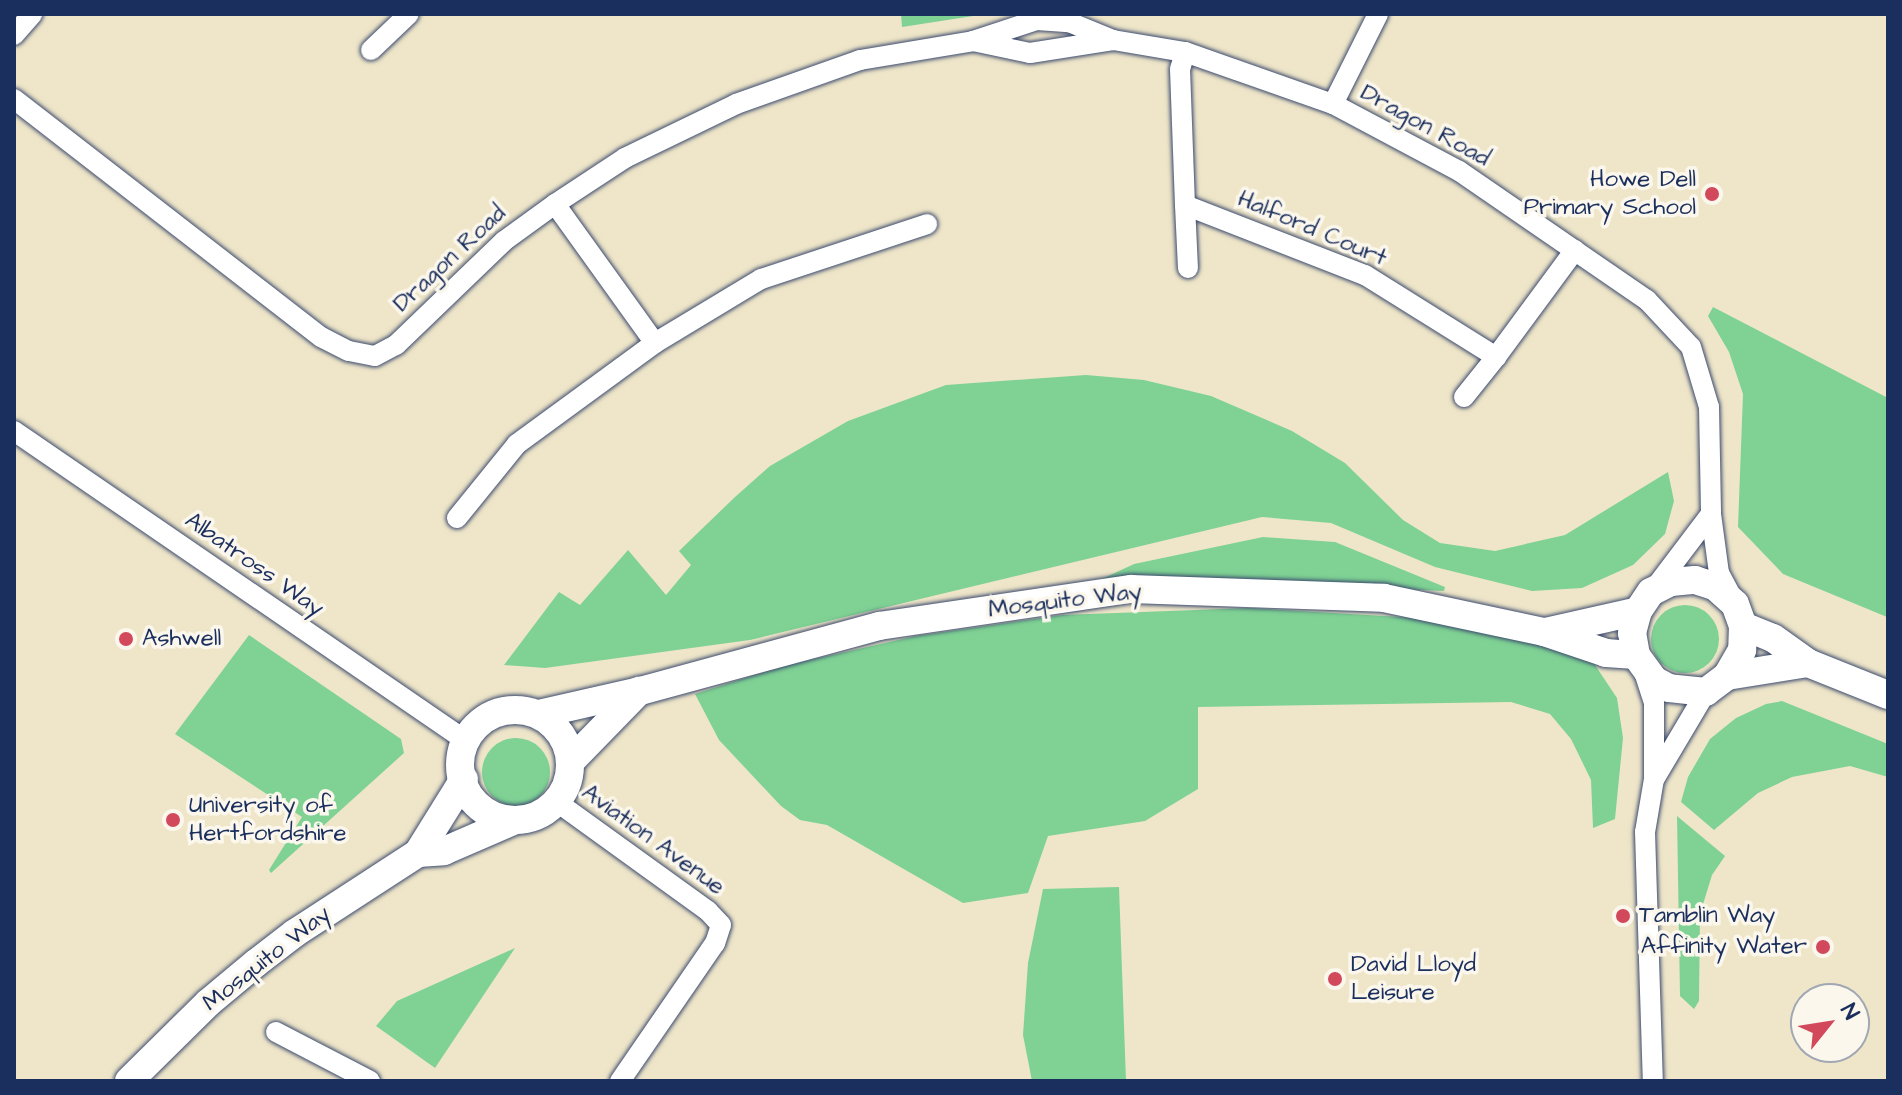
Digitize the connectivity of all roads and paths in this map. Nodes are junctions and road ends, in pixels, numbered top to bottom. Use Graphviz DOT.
graph roads {
  1 [pos="32,14"];
  2 [pos="409,14"];
  3 [pos="1378,14"];
  4 [pos="14,35"];
  5 [pos="1113,40"];
  6 [pos="973,41"];
  7 [pos="371,50"];
  8 [pos="1185,52"];
  9 [pos="14,99"];
  10 [pos="1333,104"];
  11 [pos="555,204"];
  12 [pos="1185,205"];
  13 [pos="927,224"];
  14 [pos="1575,250"];
  15 [pos="1188,268"];
  16 [pos="655,343"];
  17 [pos="1496,357"];
  18 [pos="1464,397"];
  19 [pos="14,431"];
  20 [pos="1711,514"];
  21 [pos="457,518"];
  22 [pos="1645,601"];
  23 [pos="1739,615"];
  24 [pos="1544,632"];
  25 [pos="1639,662"];
  26 [pos="1808,663"];
  27 [pos="1716,684"];
  28 [pos="640,691"];
  29 [pos="1888,695"];
  30 [pos="539,714"];
  31 [pos="465,740"];
  32 [pos="571,761"];
  33 [pos="464,779"];
  34 [pos="1654,779"];
  35 [pos="557,802"];
  36 [pos="513,821"];
  37 [pos="418,853"];
  38 [pos="276,1032"];
  39 [pos="129,1081"];
  40 [pos="370,1081"];
  41 [pos="620,1081"];
  42 [pos="1653,1081"];
  1 -- 4 [label="street"];
  2 -- 7 [label="street"];
  3 -- 10 [label="street"];
  5 -- 6 [label="street, Dragon Road"];
  5 -- 6 [label="street, Dragon Road"];
  5 -- 8 [label="street, Dragon Road"];
  6 -- 11 [label="street, Dragon Road"];
  8 -- 10 [label="street, Dragon Road"];
  8 -- 12 [label="street"];
  9 -- 11 [label="street, Dragon Road"];
  10 -- 14 [label="street, Dragon Road"];
  11 -- 16 [label="street"];
  12 -- 15 [label="street"];
  12 -- 17 [label="street, Halford Court"];
  13 -- 16 [label="street"];
  14 -- 17 [label="street"];
  14 -- 20 [label="street, Dragon Road"];
  16 -- 21 [label="street"];
  17 -- 18 [label="street"];
  19 -- 31 [label="street, Albatross Way"];
  20 -- 22 [label="street"];
  20 -- 23 [label="street, Dragon Road"];
  22 -- 23 [label="street"];
  22 -- 24 [label="street, Mosquito Way"];
  22 -- 25 [label="street"];
  23 -- 26 [label="street"];
  23 -- 27 [label="street"];
  24 -- 25 [label="street, Mosquito Way"];
  24 -- 28 [label="street, Mosquito Way"];
  25 -- 27 [label="street"];
  25 -- 34 [label="street"];
  26 -- 27 [label="street"];
  26 -- 29 [label="street"];
  27 -- 34 [label="street"];
  28 -- 30 [label="street, Mosquito Way"];
  28 -- 32 [label="street"];
  30 -- 31 [label="street"];
  30 -- 32 [label="street"];
  31 -- 33 [label="street"];
  32 -- 35 [label="street"];
  33 -- 36 [label="street"];
  33 -- 37 [label="street, Mosquito Way"];
  34 -- 42 [label="street"];
  35 -- 36 [label="street"];
  35 -- 41 [label="street, Aviation Avenue"];
  36 -- 37 [label="street, Mosquito Way"];
  37 -- 39 [label="street, Mosquito Way"];
  38 -- 40 [label="street"];
}
